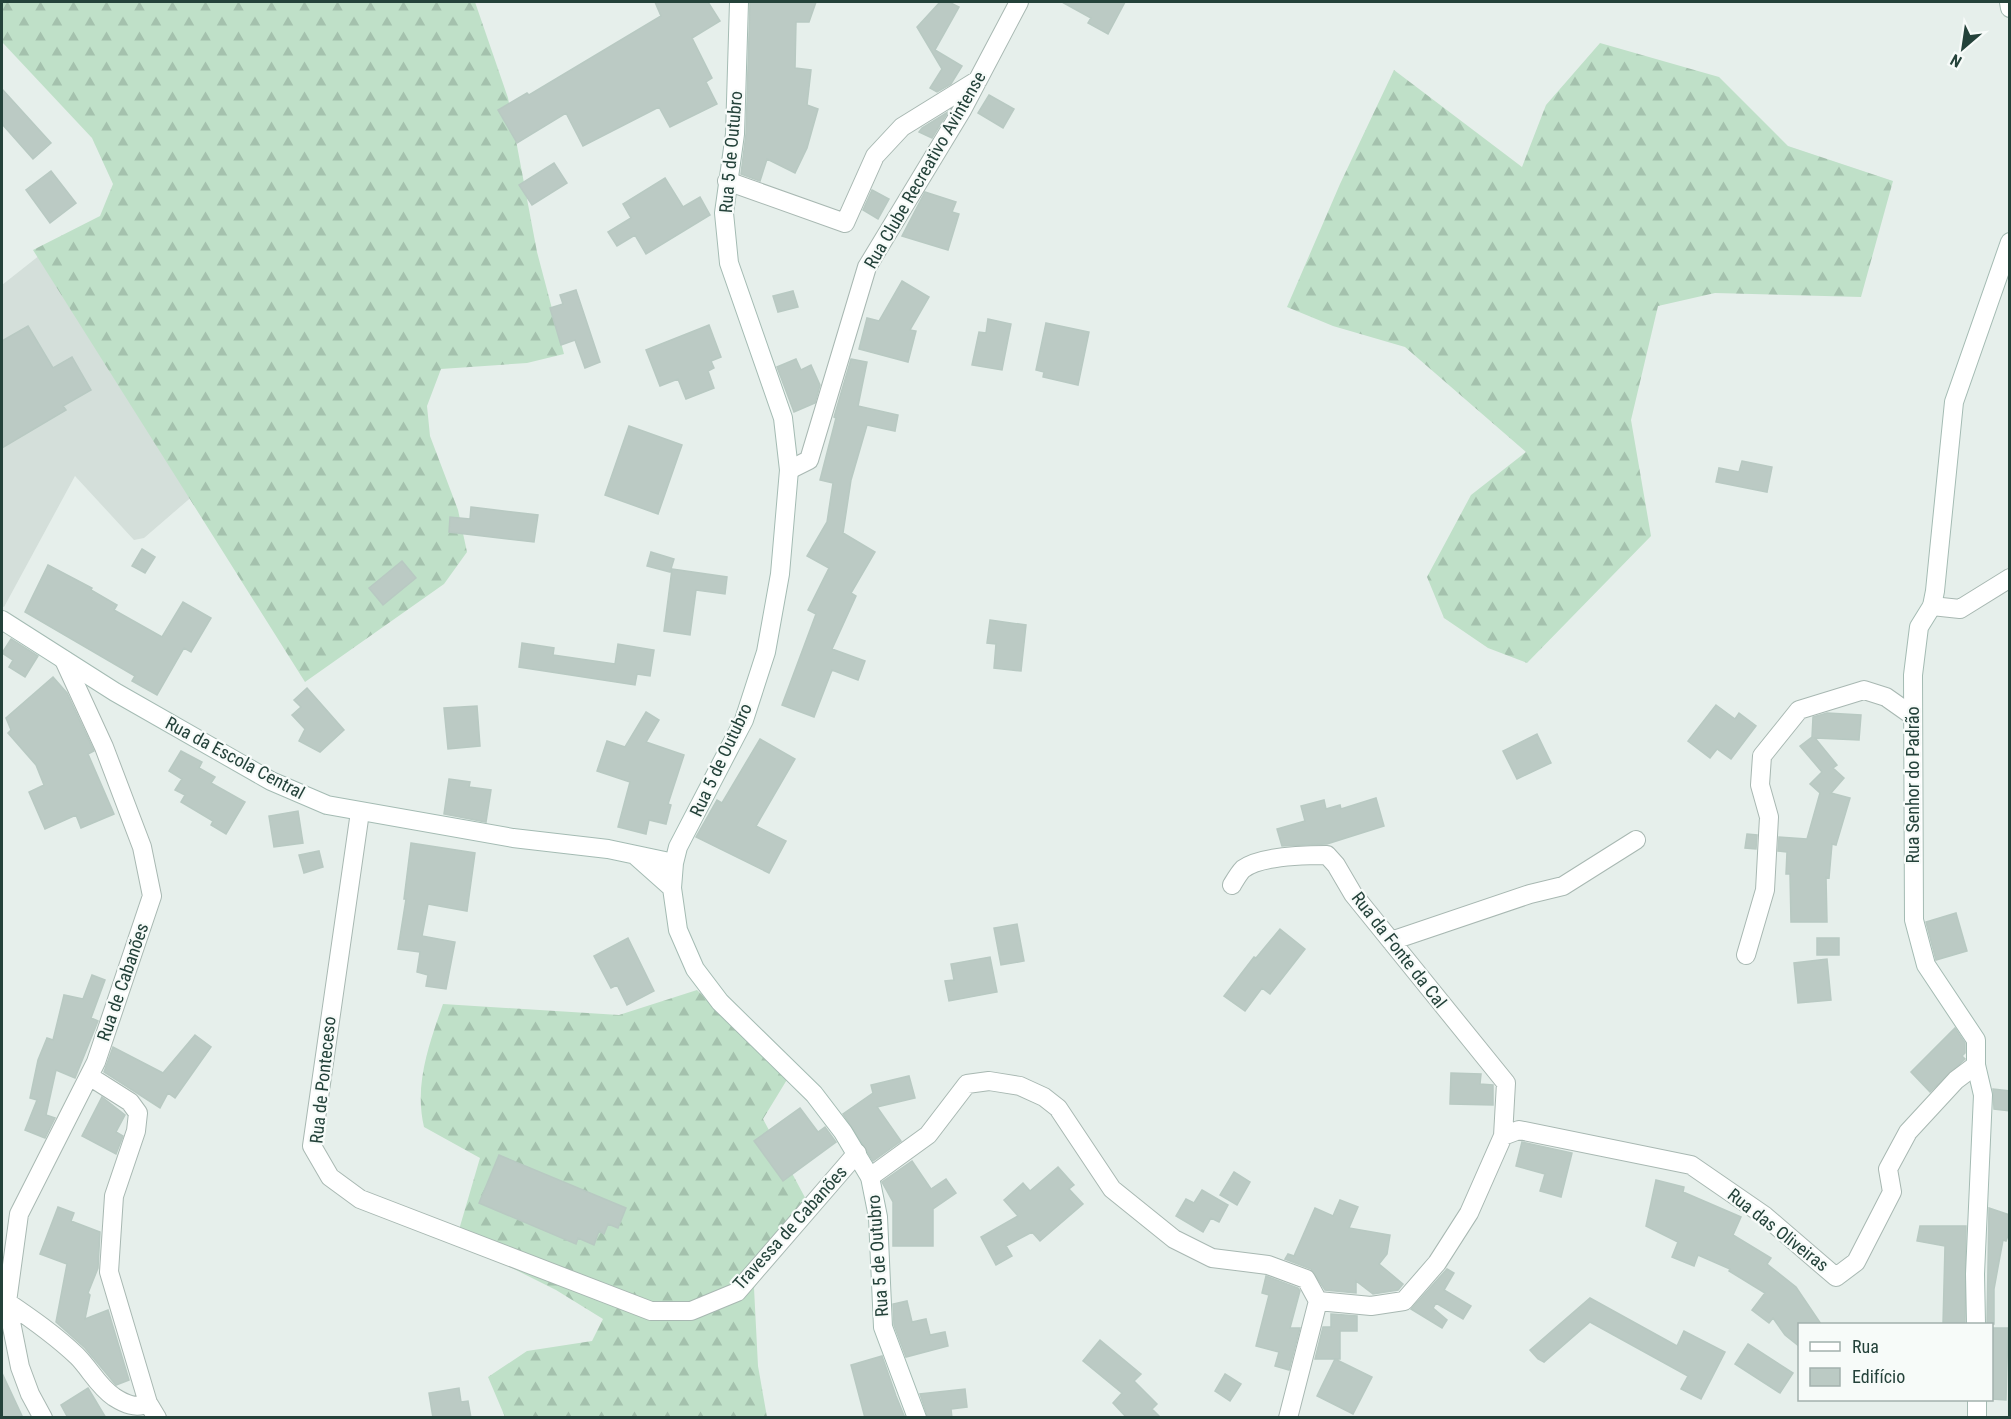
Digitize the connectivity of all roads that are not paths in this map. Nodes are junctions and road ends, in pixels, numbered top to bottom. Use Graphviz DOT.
graph roads {
  1 [pos="739,2"];
  2 [pos="1019,2"];
  3 [pos="2009,2"];
  4 [pos="2010,8"];
  5 [pos="978,80"];
  6 [pos="728,181"];
  7 [pos="2010,242"];
  8 [pos="789,470"];
  9 [pos="2010,578"];
  10 [pos="1932,606"];
  11 [pos="2,620"];
  12 [pos="64,660"];
  13 [pos="1913,716"];
  14 [pos="360,812"];
  15 [pos="1636,840"];
  16 [pos="635,855"];
  17 [pos="674,863"];
  18 [pos="1232,885"];
  19 [pos="672,888"];
  20 [pos="1391,941"];
  21 [pos="1746,955"];
  22 [pos="1976,1065"];
  23 [pos="89,1076"];
  24 [pos="1503,1136"];
  25 [pos="857,1154"];
  26 [pos="870,1177"];
  27 [pos="4,1298"];
  28 [pos="1318,1301"];
  29 [pos="651,1311"];
  30 [pos="1976,1323"];
  31 [pos="1977,1401"];
  32 [pos="153,1410"];
  33 [pos="43,1418"];
  34 [pos="917,1418"];
  35 [pos="1287,1418"];
  36 [pos="1977,1418"];
  1 -- 6 [label="street, Rua 5 de Outubro"];
  2 -- 5 [label="street, Rua Clube Recreativo Avintense"];
  3 -- 4 [label="street"];
  5 -- 6 [label="street"];
  5 -- 8 [label="street, Rua Clube Recreativo Avintense"];
  6 -- 8 [label="street, Rua 5 de Outubro"];
  7 -- 10 [label="street, Rua Senhor do Padrão"];
  8 -- 17 [label="street, Rua 5 de Outubro"];
  9 -- 10 [label="street"];
  10 -- 13 [label="street, Rua Senhor do Padrão"];
  11 -- 12 [label="street, Rua da Escola Central"];
  12 -- 14 [label="street, Rua da Escola Central"];
  12 -- 23 [label="street, Rua de Cabanões"];
  13 -- 21 [label="street"];
  13 -- 22 [label="street, Rua Senhor do Padrão"];
  14 -- 16 [label="street, Rua da Escola Central"];
  14 -- 29 [label="street, Rua de Ponteceso"];
  15 -- 20 [label="street"];
  16 -- 17 [label="street, Rua da Escola Central"];
  16 -- 19 [label="street"];
  17 -- 19 [label="street, Rua 5 de Outubro"];
  18 -- 20 [label="street, Rua da Fonte da Cal"];
  19 -- 25 [label="street, Rua 5 de Outubro"];
  20 -- 24 [label="street, Rua da Fonte da Cal"];
  22 -- 24 [label="street, Rua das Oliveiras"];
  22 -- 30 [label="street, Rua Senhor do Padrão"];
  23 -- 27 [label="street, Rua de Cabanões"];
  23 -- 32 [label="street"];
  24 -- 28 [label="street"];
  25 -- 26 [label="street, Rua 5 de Outubro"];
  25 -- 29 [label="street, Travessa de Cabanões"];
  26 -- 28 [label="street, Travessa de Cabanões"];
  26 -- 34 [label="street, Rua 5 de Outubro"];
  27 -- 32 [label="street"];
  27 -- 33 [label="street, Rua de Cabanões"];
  28 -- 35 [label="street"];
  31 -- 36 [label="street"];
}
